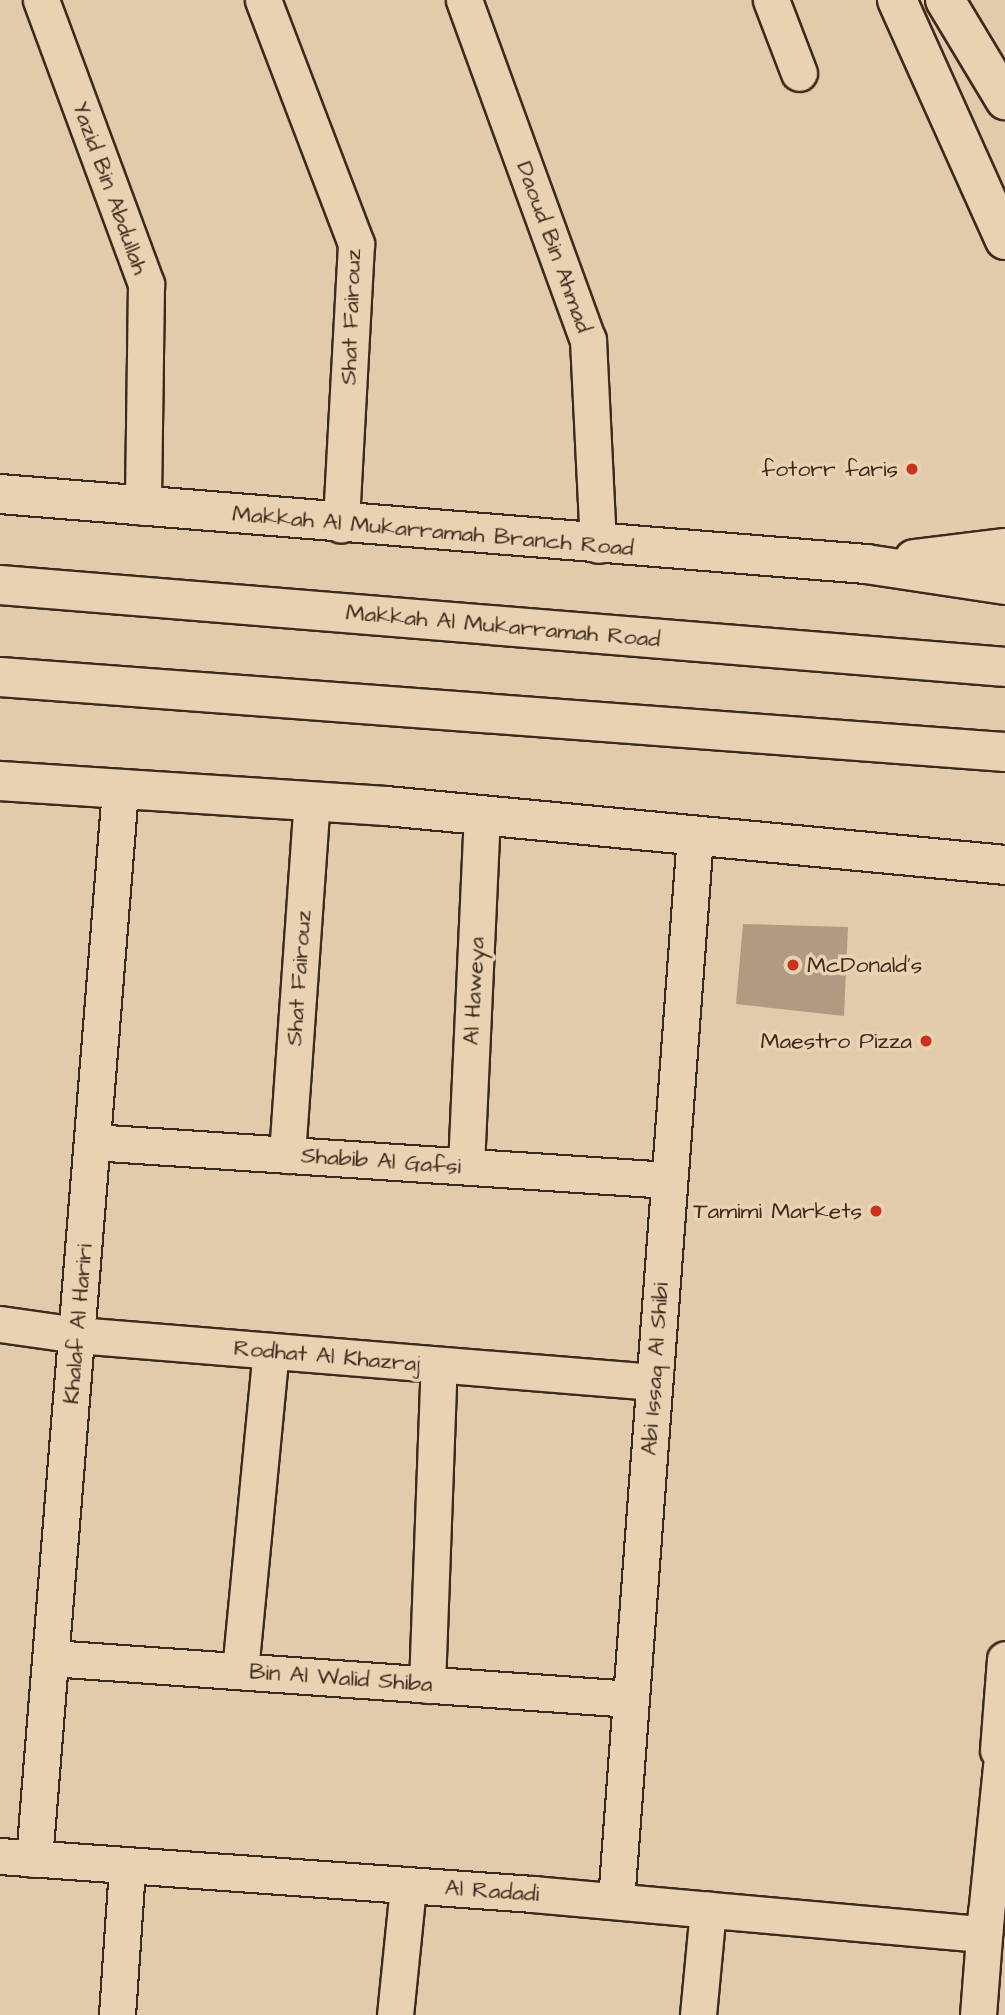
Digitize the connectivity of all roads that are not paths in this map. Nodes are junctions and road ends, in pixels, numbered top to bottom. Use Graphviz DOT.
graph roads {
  1 [pos="41,0"];
  2 [pos="262,0"];
  3 [pos="464,0"];
  4 [pos="771,0"];
  5 [pos="897,0"];
  6 [pos="945,0"];
  7 [pos="799,73"];
  8 [pos="1005,100"];
  9 [pos="1005,240"];
  10 [pos="0,494"];
  11 [pos="143,507"];
  12 [pos="341,524"];
  13 [pos="598,545"];
  14 [pos="1005,548"];
  15 [pos="1005,563"];
  16 [pos="866,564"];
  17 [pos="0,585"];
  18 [pos="1005,585"];
  19 [pos="1005,667"];
  20 [pos="0,677"];
  21 [pos="1005,752"];
  22 [pos="0,781"];
  23 [pos="120,789"];
  24 [pos="312,801"];
  25 [pos="482,815"];
  26 [pos="695,836"];
  27 [pos="1005,851"];
  28 [pos="888,855"];
  29 [pos="1005,864"];
  30 [pos="1005,872"];
  31 [pos="92,1143"];
  32 [pos="287,1155"];
  33 [pos="466,1166"];
  34 [pos="669,1180"];
  35 [pos="0,1324"];
  36 [pos="77,1335"];
  37 [pos="271,1351"];
  38 [pos="439,1365"];
  39 [pos="654,1382"];
  40 [pos="51,1658"];
  41 [pos="1005,1660"];
  42 [pos="240,1671"];
  43 [pos="427,1685"];
  44 [pos="631,1699"];
  45 [pos="1005,1728"];
  46 [pos="0,1856"];
  47 [pos="34,1859"];
  48 [pos="127,1867"];
  49 [pos="408,1886"];
  50 [pos="616,1901"];
  51 [pos="708,1909"];
  52 [pos="984,1934"];
  53 [pos="117,2015"];
  54 [pos="395,2015"];
  55 [pos="698,2015"];
  56 [pos="978,2015"];
  1 -- 11 [label="street, Yazid Bin Abdullah"];
  2 -- 12 [label="street, Shat Fairouz"];
  3 -- 13 [label="street, Daoud Bin Ahmad"];
  4 -- 7 [label="street"];
  5 -- 9 [label="main road"];
  6 -- 8 [label="main road"];
  10 -- 11 [label="main road, Makkah Al Mukarramah Branch Road"];
  11 -- 12 [label="main road, Makkah Al Mukarramah Branch Road"];
  12 -- 13 [label="main road, Makkah Al Mukarramah Branch Road"];
  13 -- 16 [label="main road, Makkah Al Mukarramah Branch Road"];
  14 -- 16 [label="main road"];
  15 -- 16 [label="main road"];
  16 -- 18 [label="main road"];
  17 -- 19 [label="main road, Makkah Al Mukarramah Road"];
  20 -- 21 [label="main road"];
  22 -- 23 [label="main road"];
  23 -- 24 [label="main road"];
  23 -- 31 [label="street, Khalaf Al Hariri"];
  24 -- 25 [label="main road"];
  24 -- 32 [label="street, Shat Fairouz"];
  25 -- 26 [label="main road"];
  25 -- 33 [label="street, Al Haweya"];
  26 -- 28 [label="main road"];
  26 -- 34 [label="street, Abi Issaq Al Shibi"];
  27 -- 28 [label="main road"];
  28 -- 29 [label="main road"];
  28 -- 30 [label="main road"];
  31 -- 32 [label="street, Shabib Al Gafsi"];
  31 -- 36 [label="street, Khalaf Al Hariri"];
  32 -- 33 [label="street, Shabib Al Gafsi"];
  33 -- 34 [label="street, Shabib Al Gafsi"];
  34 -- 39 [label="street, Abi Issaq Al Shibi"];
  35 -- 36 [label="street, Rodhat Al Khazraj"];
  36 -- 37 [label="street, Rodhat Al Khazraj"];
  36 -- 40 [label="street, Khalaf Al Hariri"];
  37 -- 38 [label="street, Rodhat Al Khazraj"];
  37 -- 42 [label="street"];
  38 -- 39 [label="street, Rodhat Al Khazraj"];
  38 -- 43 [label="street"];
  39 -- 44 [label="street, Abi Issaq Al Shibi"];
  40 -- 42 [label="street, Bin Al Walid Shiba"];
  40 -- 47 [label="street, Khalaf Al Hariri"];
  41 -- 52 [label="street"];
  42 -- 43 [label="street, Bin Al Walid Shiba"];
  43 -- 44 [label="street, Bin Al Walid Shiba"];
  44 -- 50 [label="street, Abi Issaq Al Shibi"];
  45 -- 52 [label="street"];
  46 -- 47 [label="street, Al Radadi"];
  47 -- 48 [label="street, Al Radadi"];
  48 -- 49 [label="street, Al Radadi"];
  48 -- 53 [label="street"];
  49 -- 50 [label="street, Al Radadi"];
  49 -- 54 [label="street"];
  50 -- 51 [label="street, Al Radadi"];
  51 -- 52 [label="street, Al Radadi"];
  51 -- 55 [label="street"];
  52 -- 56 [label="street"];
}
